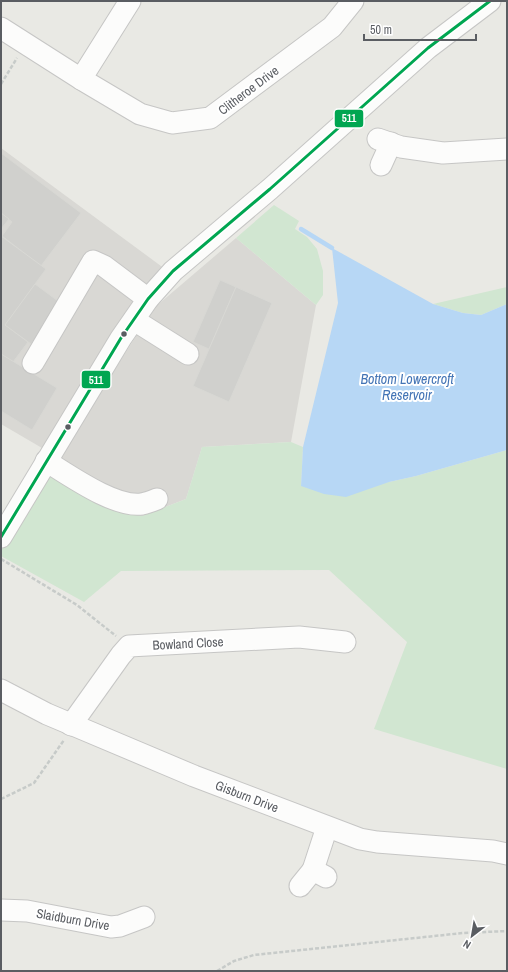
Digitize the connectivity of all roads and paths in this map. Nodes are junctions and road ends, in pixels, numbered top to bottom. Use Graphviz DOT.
graph roads {
  1 [pos="130,1"];
  2 [pos="353,1"];
  3 [pos="490,1"];
  4 [pos="1,28"];
  5 [pos="26,44"];
  6 [pos="81,79"];
  7 [pos="1,84"];
  8 [pos="507,149"];
  9 [pos="381,165"];
  10 [pos="148,299"];
  11 [pos="134,320"];
  12 [pos="188,354"];
  13 [pos="33,363"];
  14 [pos="46,461"];
  15 [pos="157,500"];
  16 [pos="4,527"];
  17 [pos="1,559"];
  18 [pos="335,636"];
  19 [pos="126,649"];
  20 [pos="1,690"];
  21 [pos="71,725"];
  22 [pos="1,799"];
  23 [pos="327,827"];
  24 [pos="507,854"];
  25 [pos="300,886"];
  26 [pos="1,910"];
  27 [pos="148,916"];
  28 [pos="507,931"];
  29 [pos="217,971"];
  1 -- 6 [label="street"];
  2 -- 6 [label="street, Clitheroe Drive"];
  3 -- 10 [label="street"];
  4 -- 5 [label="street, Clitheroe Drive"];
  5 -- 6 [label="street, Clitheroe Drive"];
  5 -- 7 [label="path"];
  8 -- 9 [label="street"];
  10 -- 11 [label="street"];
  10 -- 13 [label="street"];
  11 -- 12 [label="street"];
  11 -- 14 [label="street"];
  14 -- 15 [label="street"];
  14 -- 16 [label="street"];
  17 -- 19 [label="path"];
  18 -- 19 [label="street, Bowland Close"];
  19 -- 21 [label="street"];
  20 -- 21 [label="street, Gisburn Drive"];
  21 -- 22 [label="path"];
  21 -- 23 [label="street, Gisburn Drive"];
  23 -- 24 [label="street, Gisburn Drive"];
  23 -- 25 [label="street"];
  26 -- 27 [label="street, Slaidburn Drive"];
  28 -- 29 [label="path"];
}
